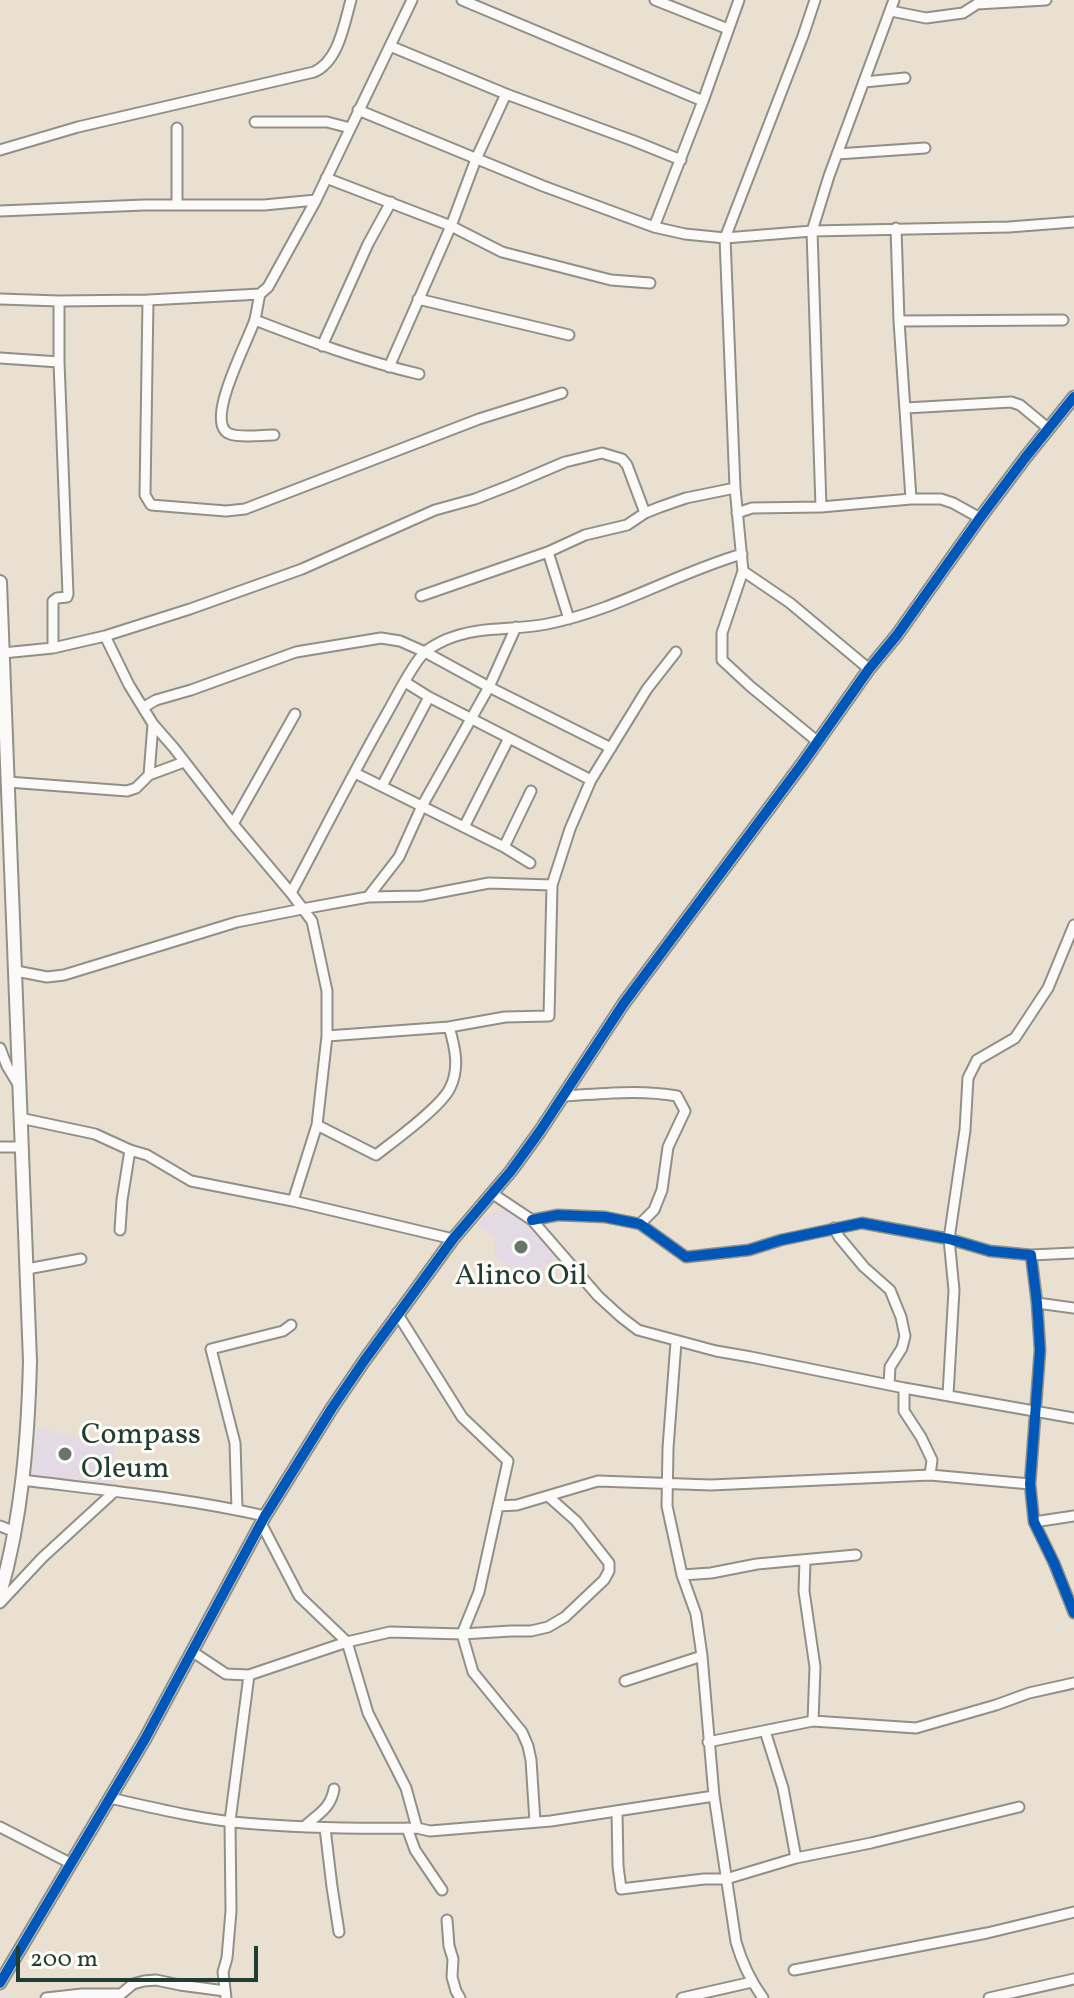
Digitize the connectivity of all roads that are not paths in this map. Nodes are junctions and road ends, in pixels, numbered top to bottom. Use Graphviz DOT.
graph roads {
  1 [pos="351,0"];
  2 [pos="412,0"];
  3 [pos="462,0"];
  4 [pos="655,0"];
  5 [pos="739,0"];
  6 [pos="815,0"];
  7 [pos="894,0"];
  8 [pos="1046,0"];
  9 [pos="891,11"];
  10 [pos="728,29"];
  11 [pos="390,46"];
  12 [pos="905,78"];
  13 [pos="864,82"];
  14 [pos="506,94"];
  15 [pos="703,101"];
  16 [pos="358,110"];
  17 [pos="255,122"];
  18 [pos="177,128"];
  19 [pos="350,128"];
  20 [pos="925,148"];
  21 [pos="0,150"];
  22 [pos="837,154"];
  23 [pos="476,159"];
  24 [pos="681,160"];
  25 [pos="326,178"];
  26 [pos="316,200"];
  27 [pos="391,202"];
  28 [pos="177,205"];
  29 [pos="0,211"];
  30 [pos="1074,222"];
  31 [pos="451,226"];
  32 [pos="654,227"];
  33 [pos="896,228"];
  34 [pos="812,231"];
  35 [pos="725,238"];
  36 [pos="650,283"];
  37 [pos="260,294"];
  38 [pos="0,299"];
  39 [pos="418,299"];
  40 [pos="148,300"];
  41 [pos="59,301"];
  42 [pos="255,320"];
  43 [pos="1063,320"];
  44 [pos="899,321"];
  45 [pos="569,335"];
  46 [pos="322,346"];
  47 [pos="0,358"];
  48 [pos="59,362"];
  49 [pos="389,367"];
  50 [pos="419,374"];
  51 [pos="562,393"];
  52 [pos="1074,397"];
  53 [pos="906,408"];
  54 [pos="1049,429"];
  55 [pos="274,435"];
  56 [pos="735,488"];
  57 [pos="911,499"];
  58 [pos="821,507"];
  59 [pos="645,513"];
  60 [pos="737,513"];
  61 [pos="980,518"];
  62 [pos="548,552"];
  63 [pos="742,554"];
  64 [pos="743,571"];
  65 [pos="0,582"];
  66 [pos="421,596"];
  67 [pos="569,619"];
  68 [pos="516,627"];
  69 [pos="105,636"];
  70 [pos="53,648"];
  71 [pos="425,652"];
  72 [pos="676,652"];
  73 [pos="3,653"];
  74 [pos="869,669"];
  75 [pos="405,682"];
  76 [pos="489,687"];
  77 [pos="429,697"];
  78 [pos="2,700"];
  79 [pos="144,707"];
  80 [pos="295,714"];
  81 [pos="471,719"];
  82 [pos="153,724"];
  83 [pos="509,738"];
  84 [pos="818,742"];
  85 [pos="611,748"];
  86 [pos="184,762"];
  87 [pos="355,773"];
  88 [pos="149,775"];
  89 [pos="591,780"];
  90 [pos="8,782"];
  91 [pos="382,786"];
  92 [pos="531,791"];
  93 [pos="422,806"];
  94 [pos="233,824"];
  95 [pos="464,827"];
  96 [pos="504,847"];
  97 [pos="6,858"];
  98 [pos="530,863"];
  99 [pos="552,885"];
  100 [pos="291,893"];
  101 [pos="368,897"];
  102 [pos="302,909"];
  103 [pos="1074,925"];
  104 [pos="16,971"];
  105 [pos="449,1027"];
  106 [pos="327,1036"];
  107 [pos="0,1048"];
  108 [pos="19,1086"];
  109 [pos="563,1096"];
  110 [pos="20,1118"];
  111 [pos="317,1125"];
  112 [pos="0,1147"];
  113 [pos="21,1147"];
  114 [pos="130,1150"];
  115 [pos="493,1194"];
  116 [pos="293,1201"];
  117 [pos="532,1220"];
  118 [pos="640,1224"];
  119 [pos="834,1228"];
  120 [pos="120,1230"];
  121 [pos="453,1239"];
  122 [pos="949,1239"];
  123 [pos="1074,1253"];
  124 [pos="1031,1255"];
  125 [pos="81,1259"];
  126 [pos="27,1269"];
  127 [pos="1037,1303"];
  128 [pos="1074,1308"];
  129 [pos="397,1313"];
  130 [pos="291,1325"];
  131 [pos="676,1342"];
  132 [pos="889,1385"];
  133 [pos="904,1388"];
  134 [pos="948,1395"];
  135 [pos="1035,1412"];
  136 [pos="1074,1418"];
  137 [pos="930,1475"];
  138 [pos="22,1480"];
  139 [pos="668,1484"];
  140 [pos="1030,1484"];
  141 [pos="115,1491"];
  142 [pos="549,1497"];
  143 [pos="498,1506"];
  144 [pos="237,1509"];
  145 [pos="1074,1516"];
  146 [pos="263,1520"];
  147 [pos="1034,1522"];
  148 [pos="0,1526"];
  149 [pos="15,1532"];
  150 [pos="856,1555"];
  151 [pos="805,1561"];
  152 [pos="682,1575"];
  153 [pos="0,1594"];
  154 [pos="0,1603"];
  155 [pos="1074,1613"];
  156 [pos="462,1634"];
  157 [pos="347,1642"];
  158 [pos="193,1652"];
  159 [pos="702,1656"];
  160 [pos="249,1675"];
  161 [pos="625,1681"];
  162 [pos="1074,1683"];
  163 [pos="813,1721"];
  164 [pos="765,1731"];
  165 [pos="708,1742"];
  166 [pos="334,1789"];
  167 [pos="714,1796"];
  168 [pos="110,1798"];
  169 [pos="1019,1807"];
  170 [pos="617,1811"];
  171 [pos="230,1821"];
  172 [pos="535,1822"];
  173 [pos="305,1826"];
  174 [pos="0,1827"];
  175 [pos="325,1828"];
  176 [pos="412,1828"];
  177 [pos="796,1858"];
  178 [pos="70,1863"];
  179 [pos="726,1879"];
  180 [pos="442,1890"];
  181 [pos="1074,1912"];
  182 [pos="447,1920"];
  183 [pos="339,1932"];
  184 [pos="794,1970"];
  185 [pos="1074,1979"];
  186 [pos="752,1982"];
  187 [pos="0,1983"];
  188 [pos="226,1995"];
  189 [pos="46,1998"];
  190 [pos="460,1998"];
  191 [pos="682,1998"];
  192 [pos="763,1998"];
  193 [pos="989,1998"];
  1 -- 21 [label="street"];
  2 -- 11 [label="street"];
  3 -- 15 [label="street"];
  4 -- 10 [label="street"];
  5 -- 10 [label="street"];
  6 -- 35 [label="street"];
  7 -- 9 [label="street"];
  8 -- 9 [label="street"];
  9 -- 13 [label="street"];
  10 -- 15 [label="street"];
  11 -- 14 [label="street"];
  11 -- 16 [label="street"];
  12 -- 13 [label="street"];
  13 -- 22 [label="street"];
  14 -- 23 [label="street"];
  14 -- 24 [label="street"];
  15 -- 24 [label="street"];
  16 -- 19 [label="street"];
  16 -- 23 [label="street"];
  17 -- 19 [label="street"];
  18 -- 28 [label="street"];
  19 -- 25 [label="street"];
  20 -- 22 [label="street"];
  22 -- 34 [label="street"];
  23 -- 31 [label="street"];
  23 -- 32 [label="street"];
  24 -- 32 [label="street"];
  25 -- 26 [label="street"];
  25 -- 27 [label="street"];
  26 -- 28 [label="street"];
  26 -- 37 [label="street"];
  27 -- 31 [label="street"];
  27 -- 46 [label="street"];
  28 -- 29 [label="street"];
  30 -- 33 [label="street"];
  31 -- 36 [label="street"];
  31 -- 39 [label="street"];
  32 -- 35 [label="street"];
  33 -- 34 [label="street"];
  33 -- 44 [label="street"];
  34 -- 35 [label="street"];
  34 -- 58 [label="street"];
  35 -- 56 [label="street"];
  37 -- 40 [label="street"];
  37 -- 42 [label="street"];
  38 -- 41 [label="street"];
  39 -- 45 [label="street"];
  39 -- 49 [label="street"];
  40 -- 41 [label="street"];
  40 -- 51 [label="street"];
  41 -- 48 [label="street"];
  42 -- 46 [label="street"];
  42 -- 55 [label="street"];
  43 -- 44 [label="street"];
  44 -- 53 [label="street"];
  46 -- 49 [label="street"];
  47 -- 48 [label="street"];
  48 -- 70 [label="street"];
  49 -- 50 [label="street"];
  52 -- 54 [label="street"];
  53 -- 54 [label="street"];
  53 -- 57 [label="street"];
  54 -- 61 [label="street"];
  56 -- 59 [label="street"];
  56 -- 60 [label="street"];
  57 -- 58 [label="street"];
  57 -- 61 [label="street"];
  58 -- 60 [label="street"];
  59 -- 62 [label="street"];
  59 -- 69 [label="street"];
  60 -- 63 [label="street"];
  61 -- 74 [label="street"];
  62 -- 66 [label="street"];
  62 -- 67 [label="street"];
  63 -- 64 [label="street"];
  63 -- 67 [label="street"];
  64 -- 74 [label="street"];
  64 -- 84 [label="street"];
  65 -- 73 [label="main road"];
  67 -- 68 [label="street"];
  68 -- 71 [label="street"];
  68 -- 76 [label="street"];
  69 -- 70 [label="street"];
  69 -- 79 [label="street"];
  70 -- 73 [label="street"];
  71 -- 75 [label="street"];
  71 -- 76 [label="street"];
  71 -- 79 [label="street"];
  72 -- 85 [label="street"];
  73 -- 78 [label="main road"];
  74 -- 84 [label="street"];
  75 -- 77 [label="street"];
  75 -- 87 [label="street"];
  76 -- 81 [label="street"];
  76 -- 85 [label="street"];
  77 -- 81 [label="street"];
  77 -- 91 [label="street"];
  78 -- 90 [label="main road"];
  79 -- 82 [label="street"];
  80 -- 94 [label="street"];
  81 -- 83 [label="street"];
  81 -- 93 [label="street"];
  82 -- 86 [label="street"];
  82 -- 88 [label="street"];
  83 -- 89 [label="street"];
  83 -- 95 [label="street"];
  84 -- 109 [label="street"];
  85 -- 89 [label="street"];
  86 -- 88 [label="street"];
  86 -- 94 [label="street"];
  87 -- 91 [label="street"];
  87 -- 100 [label="street"];
  88 -- 90 [label="street"];
  89 -- 99 [label="street"];
  90 -- 97 [label="main road"];
  91 -- 93 [label="street"];
  92 -- 96 [label="street"];
  93 -- 95 [label="street"];
  93 -- 101 [label="street"];
  94 -- 100 [label="street"];
  95 -- 96 [label="street"];
  96 -- 98 [label="street"];
  97 -- 104 [label="main road"];
  99 -- 101 [label="street"];
  99 -- 105 [label="street"];
  100 -- 102 [label="street"];
  101 -- 102 [label="street"];
  102 -- 104 [label="street"];
  102 -- 106 [label="street"];
  103 -- 122 [label="street"];
  104 -- 108 [label="main road"];
  105 -- 106 [label="street"];
  105 -- 111 [label="street"];
  106 -- 111 [label="street"];
  107 -- 108 [label="street"];
  108 -- 110 [label="main road"];
  109 -- 115 [label="street"];
  109 -- 118 [label="street"];
  110 -- 113 [label="main road"];
  110 -- 114 [label="street"];
  111 -- 116 [label="street"];
  112 -- 113 [label="street"];
  113 -- 126 [label="main road"];
  114 -- 116 [label="street"];
  114 -- 120 [label="street"];
  115 -- 117 [label="street"];
  115 -- 121 [label="street"];
  116 -- 121 [label="street"];
  117 -- 118 [label="street"];
  117 -- 131 [label="street"];
  118 -- 119 [label="street"];
  119 -- 122 [label="street"];
  119 -- 132 [label="street"];
  121 -- 129 [label="street"];
  122 -- 124 [label="street"];
  122 -- 134 [label="street"];
  123 -- 124 [label="street"];
  124 -- 127 [label="street"];
  125 -- 126 [label="street"];
  126 -- 138 [label="main road"];
  127 -- 128 [label="street"];
  127 -- 135 [label="street"];
  129 -- 143 [label="street"];
  129 -- 146 [label="street"];
  130 -- 144 [label="street"];
  131 -- 132 [label="street"];
  131 -- 139 [label="street"];
  132 -- 133 [label="street"];
  133 -- 134 [label="street"];
  133 -- 137 [label="street"];
  134 -- 135 [label="street"];
  135 -- 136 [label="street"];
  135 -- 140 [label="street"];
  137 -- 139 [label="street"];
  137 -- 140 [label="street"];
  138 -- 141 [label="street"];
  138 -- 149 [label="main road"];
  139 -- 142 [label="street"];
  139 -- 152 [label="street"];
  140 -- 147 [label="street"];
  141 -- 144 [label="street"];
  141 -- 154 [label="street"];
  142 -- 143 [label="street"];
  142 -- 156 [label="street"];
  143 -- 156 [label="street"];
  144 -- 146 [label="street"];
  145 -- 147 [label="street"];
  146 -- 157 [label="street"];
  146 -- 158 [label="street"];
  147 -- 155 [label="street"];
  148 -- 149 [label="street"];
  149 -- 153 [label="main road"];
  150 -- 151 [label="street"];
  151 -- 152 [label="street"];
  151 -- 163 [label="street"];
  152 -- 159 [label="street"];
  156 -- 157 [label="street"];
  156 -- 172 [label="street"];
  157 -- 160 [label="street"];
  157 -- 176 [label="street"];
  158 -- 160 [label="street"];
  158 -- 168 [label="street"];
  159 -- 161 [label="street"];
  159 -- 165 [label="street"];
  160 -- 171 [label="street"];
  162 -- 163 [label="street"];
  163 -- 164 [label="street"];
  164 -- 165 [label="street"];
  164 -- 177 [label="street"];
  165 -- 167 [label="street"];
  166 -- 173 [label="street"];
  167 -- 170 [label="street"];
  167 -- 179 [label="street"];
  168 -- 171 [label="street"];
  168 -- 178 [label="street"];
  169 -- 177 [label="street"];
  170 -- 172 [label="street"];
  170 -- 179 [label="street"];
  171 -- 173 [label="street"];
  171 -- 188 [label="street"];
  172 -- 176 [label="street"];
  173 -- 175 [label="street"];
  174 -- 178 [label="street"];
  175 -- 176 [label="street"];
  175 -- 183 [label="street"];
  176 -- 180 [label="street"];
  177 -- 179 [label="street"];
  178 -- 187 [label="street"];
  179 -- 186 [label="street"];
  181 -- 184 [label="street"];
  182 -- 190 [label="street"];
  185 -- 193 [label="street"];
  186 -- 191 [label="street"];
  186 -- 192 [label="street"];
  188 -- 189 [label="street"];
}
